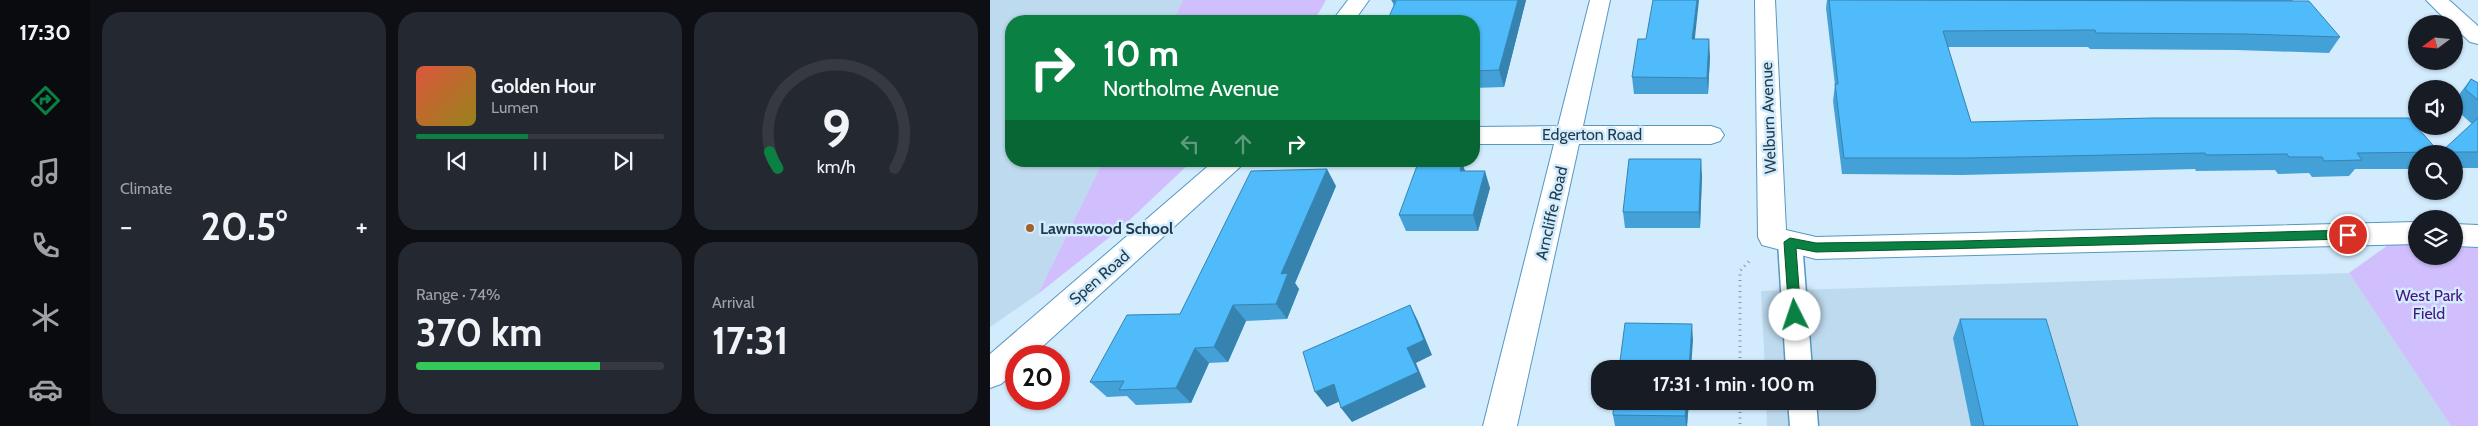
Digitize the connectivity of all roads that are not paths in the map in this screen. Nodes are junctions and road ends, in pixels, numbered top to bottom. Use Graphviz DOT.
graph roads {
  1 [pos="1359,0"];
  2 [pos="1600,0"];
  3 [pos="1765,0"];
  4 [pos="2436,0"];
  5 [pos="1348,15"];
  6 [pos="2478,37"];
  7 [pos="1570,134"];
  8 [pos="1711,135"];
  9 [pos="1480,136"];
  10 [pos="1224,167"];
  11 [pos="2408,234"];
  12 [pos="2463,235"];
  13 [pos="2478,236"];
  14 [pos="1781,240"];
  15 [pos="1798,360"];
  16 [pos="990,374"];
  17 [pos="1803,410"];
  18 [pos="1500,426"];
  19 [pos="1804,426"];
  1 -- 5 [label="street"];
  2 -- 7 [label="street, Arncliffe Road"];
  3 -- 14 [label="street, Welburn Avenue"];
  4 -- 6 [label="street"];
  7 -- 8 [label="street, Edgerton Road"];
  7 -- 9 [label="street, Edgerton Road"];
  7 -- 18 [label="street, Arncliffe Road"];
  10 -- 16 [label="street, Spen Road"];
  11 -- 14 [label="street"];
  12 -- 13 [label="street"];
  14 -- 15 [label="lane"];
  17 -- 19 [label="lane"];
}
